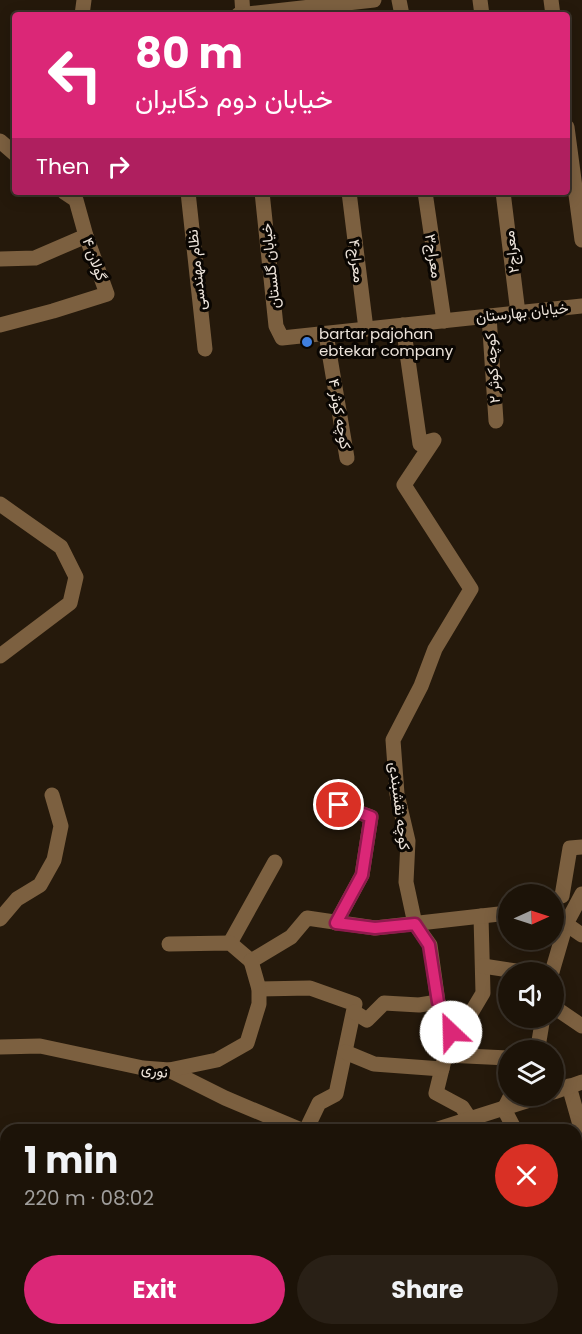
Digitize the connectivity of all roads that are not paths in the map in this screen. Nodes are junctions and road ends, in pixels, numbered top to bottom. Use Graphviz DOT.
graph roads {
  1 [pos="374,0"];
  2 [pos="326,7"];
  3 [pos="274,12"];
  4 [pos="572,130"];
  5 [pos="0,141"];
  6 [pos="12,151"];
  7 [pos="68,195"];
  8 [pos="188,195"];
  9 [pos="262,195"];
  10 [pos="349,195"];
  11 [pos="424,195"];
  12 [pos="503,195"];
  13 [pos="86,236"];
  14 [pos="582,240"];
  15 [pos="0,260"];
  16 [pos="582,306"];
  17 [pos="518,313"];
  18 [pos="489,316"];
  19 [pos="444,321"];
  20 [pos="0,325"];
  21 [pos="403,325"];
  22 [pos="366,329"];
  23 [pos="326,334"];
  24 [pos="282,338"];
  25 [pos="204,349"];
  26 [pos="496,421"];
  27 [pos="347,458"];
  28 [pos="0,504"];
  29 [pos="0,656"];
  30 [pos="52,795"];
  31 [pos="323,799"];
  32 [pos="582,847"];
  33 [pos="275,862"];
  34 [pos="561,884"];
  35 [pos="582,894"];
  36 [pos="564,896"];
  37 [pos="498,914"];
  38 [pos="481,916"];
  39 [pos="564,916"];
  40 [pos="0,919"];
  41 [pos="336,923"];
  42 [pos="415,924"];
  43 [pos="564,924"];
  44 [pos="582,935"];
  45 [pos="230,943"];
  46 [pos="169,944"];
  47 [pos="251,962"];
  48 [pos="483,966"];
  49 [pos="498,968"];
  50 [pos="259,989"];
  51 [pos="438,1002"];
  52 [pos="355,1008"];
  53 [pos="564,1014"];
  54 [pos="582,1026"];
  55 [pos="0,1047"];
  56 [pos="345,1052"];
  57 [pos="498,1059"];
  58 [pos="444,1062"];
  59 [pos="169,1070"];
  60 [pos="576,1084"];
  61 [pos="498,1106"];
  62 [pos="508,1106"];
  63 [pos="470,1119"];
  64 [pos="287,1124"];
  65 [pos="309,1124"];
  66 [pos="454,1124"];
  67 [pos="513,1124"];
  68 [pos="581,1124"];
  1 -- 2 [label="street"];
  2 -- 3 [label="street"];
  4 -- 14 [label="street"];
  5 -- 6 [label="street"];
  7 -- 13 [label="street, گولان ۴"];
  8 -- 25 [label="street, نظام مهندسی"];
  9 -- 24 [label="street, خیابان گلستان"];
  10 -- 22 [label="street, معراج۴"];
  11 -- 19 [label="street, معراج۳"];
  12 -- 17 [label="street, معراج۲"];
  13 -- 15 [label="street"];
  13 -- 20 [label="street, گولان ۴"];
  16 -- 17 [label="street, خیابان بهارستان"];
  17 -- 18 [label="street, خیابان بهارستان"];
  18 -- 19 [label="street, خیابان بهارستان"];
  18 -- 26 [label="street, کوچه کوثر ۲"];
  19 -- 21 [label="street, خیابان بهارستان"];
  21 -- 22 [label="street, خیابان بهارستان"];
  21 -- 42 [label="street, کوچه نقشبندی"];
  22 -- 23 [label="street, خیابان بهارستان"];
  23 -- 24 [label="street, خیابان بهارستان"];
  23 -- 27 [label="street, کوچه کوثر ۴"];
  28 -- 29 [label="street"];
  30 -- 40 [label="street"];
  31 -- 41 [label="street"];
  32 -- 34 [label="street"];
  33 -- 45 [label="street"];
  35 -- 36 [label="street"];
  35 -- 39 [label="street"];
  37 -- 38 [label="street"];
  38 -- 42 [label="street"];
  38 -- 48 [label="street"];
  41 -- 42 [label="street"];
  41 -- 47 [label="street"];
  42 -- 51 [label="street, کوچه نقشبندی"];
  43 -- 44 [label="street"];
  45 -- 46 [label="street"];
  45 -- 47 [label="street"];
  47 -- 50 [label="street"];
  48 -- 49 [label="street"];
  48 -- 58 [label="street"];
  50 -- 52 [label="street"];
  50 -- 59 [label="street"];
  51 -- 52 [label="street"];
  51 -- 58 [label="street, کوچه نقشبندی"];
  52 -- 56 [label="street"];
  53 -- 54 [label="street"];
  55 -- 59 [label="street, نوری"];
  56 -- 58 [label="street"];
  56 -- 65 [label="street"];
  57 -- 58 [label="street"];
  58 -- 63 [label="street, کوچه نقشبندی"];
  59 -- 64 [label="street, نوری"];
  60 -- 68 [label="street"];
  61 -- 63 [label="street"];
  62 -- 67 [label="street"];
  63 -- 66 [label="street"];
}
